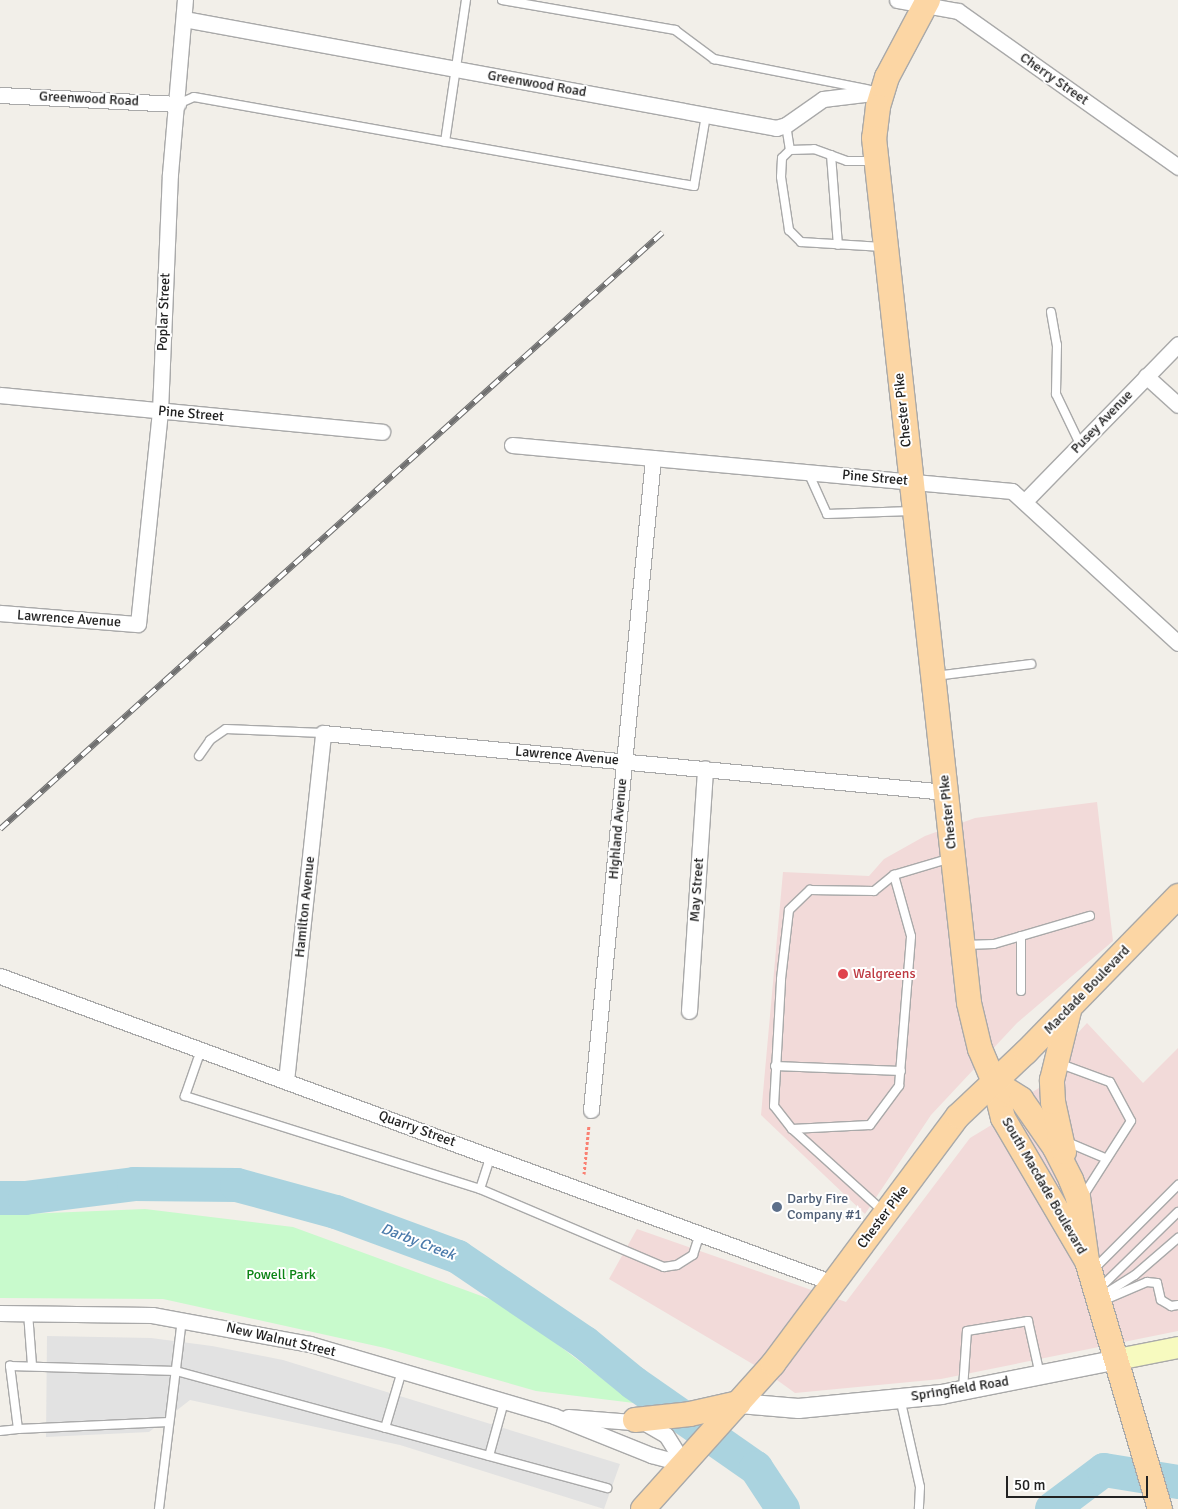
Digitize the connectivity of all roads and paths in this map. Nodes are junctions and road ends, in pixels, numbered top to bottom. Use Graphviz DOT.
graph roads {
  1 [pos="185,0"];
  2 [pos="466,0"];
  3 [pos="502,0"];
  4 [pos="897,0"];
  5 [pos="926,2"];
  6 [pos="184,19"];
  7 [pos="456,69"];
  8 [pos="881,92"];
  9 [pos="0,95"];
  10 [pos="178,104"];
  11 [pos="706,115"];
  12 [pos="786,126"];
  13 [pos="445,142"];
  14 [pos="790,150"];
  15 [pos="831,155"];
  16 [pos="876,161"];
  17 [pos="1178,168"];
  18 [pos="838,245"];
  19 [pos="885,247"];
  20 [pos="1050,312"];
  21 [pos="1178,344"];
  22 [pos="1146,376"];
  23 [pos="0,395"];
  24 [pos="1178,405"];
  25 [pos="160,411"];
  26 [pos="382,432"];
  27 [pos="1080,444"];
  28 [pos="512,445"];
  29 [pos="653,458"];
  30 [pos="808,472"];
  31 [pos="911,482"];
  32 [pos="1025,501"];
  33 [pos="914,511"];
  34 [pos="0,613"];
  35 [pos="138,624"];
  36 [pos="1178,643"];
  37 [pos="1031,664"];
  38 [pos="933,676"];
  39 [pos="323,733"];
  40 [pos="199,756"];
  41 [pos="624,762"];
  42 [pos="705,769"];
  43 [pos="946,792"];
  44 [pos="953,857"];
  45 [pos="894,875"];
  46 [pos="1178,896"];
  47 [pos="1090,916"];
  48 [pos="1022,936"];
  49 [pos="963,946"];
  50 [pos="0,976"];
  51 [pos="1020,990"];
  52 [pos="1070,1007"];
  53 [pos="689,1010"];
  54 [pos="202,1050"];
  55 [pos="1054,1062"];
  56 [pos="775,1066"];
  57 [pos="901,1071"];
  58 [pos="286,1081"];
  59 [pos="994,1082"];
  60 [pos="591,1110"];
  61 [pos="588,1128"];
  62 [pos="792,1129"];
  63 [pos="1062,1140"];
  64 [pos="491,1156"];
  65 [pos="1107,1159"];
  66 [pos="1071,1180"];
  67 [pos="1178,1185"];
  68 [pos="480,1189"];
  69 [pos="582,1190"];
  70 [pos="1079,1204"];
  71 [pos="1178,1212"];
  72 [pos="886,1213"];
  73 [pos="700,1234"];
  74 [pos="1178,1238"];
  75 [pos="833,1284"];
  76 [pos="1095,1285"];
  77 [pos="1178,1305"];
  78 [pos="0,1313"];
  79 [pos="28,1313"];
  80 [pos="182,1320"];
  81 [pos="1178,1347"];
  82 [pos="1117,1359"];
  83 [pos="32,1365"];
  84 [pos="176,1370"];
  85 [pos="402,1372"];
  86 [pos="1040,1375"];
  87 [pos="963,1391"];
  88 [pos="900,1398"];
  89 [pos="504,1402"];
  90 [pos="739,1403"];
  91 [pos="554,1416"];
  92 [pos="635,1420"];
  93 [pos="170,1422"];
  94 [pos="386,1428"];
  95 [pos="18,1429"];
  96 [pos="0,1431"];
  97 [pos="489,1456"];
  98 [pos="684,1464"];
  99 [pos="607,1488"];
  100 [pos="159,1509"];
  101 [pos="643,1509"];
  102 [pos="919,1509"];
  103 [pos="1160,1509"];
  1 -- 6 [label="street, Poplar Street"];
  2 -- 7 [label="lane"];
  3 -- 8 [label="lane"];
  4 -- 5 [label="street, Cherry Street"];
  5 -- 8 [label="main road, Chester Pike"];
  5 -- 17 [label="street, Cherry Street"];
  6 -- 7 [label="street, Greenwood Road"];
  6 -- 10 [label="street, Poplar Street"];
  7 -- 11 [label="street, Greenwood Road"];
  7 -- 13 [label="lane"];
  8 -- 12 [label="street"];
  8 -- 16 [label="main road, Chester Pike"];
  9 -- 10 [label="street, Greenwood Road"];
  10 -- 13 [label="lane"];
  10 -- 25 [label="street, Poplar Street"];
  11 -- 12 [label="street, Greenwood Road"];
  11 -- 13 [label="lane"];
  12 -- 14 [label="lane"];
  14 -- 15 [label="lane"];
  14 -- 18 [label="lane"];
  15 -- 16 [label="lane"];
  15 -- 18 [label="lane"];
  16 -- 19 [label="main road, Chester Pike"];
  18 -- 19 [label="lane"];
  19 -- 31 [label="main road, Chester Pike"];
  20 -- 27 [label="lane"];
  21 -- 22 [label="street, Pusey Avenue"];
  22 -- 24 [label="street"];
  22 -- 27 [label="street, Pusey Avenue"];
  23 -- 25 [label="street, Pine Street"];
  25 -- 26 [label="street, Pine Street"];
  25 -- 35 [label="street, Poplar Street"];
  27 -- 32 [label="street, Pusey Avenue"];
  28 -- 29 [label="street, Pine Street"];
  29 -- 30 [label="street, Pine Street"];
  29 -- 41 [label="street, Highland Avenue"];
  30 -- 31 [label="street, Pine Street"];
  30 -- 33 [label="lane"];
  31 -- 32 [label="street, Pine Street"];
  31 -- 33 [label="main road, Chester Pike"];
  32 -- 36 [label="street, Pine Street"];
  33 -- 38 [label="main road, Chester Pike"];
  34 -- 35 [label="street, Lawrence Avenue"];
  37 -- 38 [label="lane"];
  38 -- 43 [label="main road, Chester Pike"];
  39 -- 40 [label="lane, Lawrence Avenue"];
  39 -- 41 [label="street, Lawrence Avenue"];
  39 -- 58 [label="street, Hamilton Avenue"];
  41 -- 42 [label="street, Lawrence Avenue"];
  41 -- 60 [label="street, Highland Avenue"];
  42 -- 43 [label="street, Lawrence Avenue"];
  42 -- 53 [label="street, May Street"];
  43 -- 44 [label="main road, Chester Pike"];
  44 -- 45 [label="lane"];
  44 -- 49 [label="main road, Chester Pike"];
  45 -- 56 [label="lane"];
  45 -- 57 [label="lane"];
  46 -- 52 [label="main road, Macdade Boulevard"];
  47 -- 48 [label="lane"];
  48 -- 49 [label="lane"];
  48 -- 51 [label="lane"];
  49 -- 59 [label="main road, Chester Pike"];
  50 -- 54 [label="street, Quarry Street"];
  52 -- 55 [label="main road"];
  52 -- 59 [label="main road, Macdade Boulevard"];
  54 -- 58 [label="street, Quarry Street"];
  54 -- 68 [label="lane"];
  55 -- 63 [label="main road"];
  55 -- 65 [label="lane"];
  56 -- 57 [label="lane"];
  56 -- 62 [label="lane"];
  57 -- 62 [label="lane"];
  58 -- 64 [label="street, Quarry Street"];
  59 -- 66 [label="main road, South Macdade Boulevard"];
  59 -- 72 [label="main road, Chester Pike"];
  59 -- 76 [label="main road, South Macdade Boulevard"];
  61 -- 69 [label="path"];
  62 -- 72 [label="lane"];
  63 -- 65 [label="lane"];
  63 -- 66 [label="main road"];
  64 -- 68 [label="lane"];
  64 -- 69 [label="street, Quarry Street"];
  65 -- 70 [label="lane"];
  66 -- 70 [label="main road, South Macdade Boulevard"];
  67 -- 76 [label="lane"];
  68 -- 73 [label="lane"];
  69 -- 73 [label="street, Quarry Street"];
  70 -- 76 [label="main road, South Macdade Boulevard"];
  71 -- 76 [label="lane"];
  72 -- 75 [label="main road, Chester Pike"];
  73 -- 75 [label="street, Quarry Street"];
  74 -- 76 [label="lane"];
  75 -- 90 [label="main road, Chester Pike"];
  76 -- 77 [label="lane"];
  76 -- 82 [label="main road, South Macdade Boulevard"];
  78 -- 79 [label="street, New Walnut Street"];
  79 -- 80 [label="street, New Walnut Street"];
  79 -- 83 [label="lane"];
  80 -- 84 [label="lane"];
  80 -- 85 [label="street, New Walnut Street"];
  81 -- 82 [label="main road, Springfield Road"];
  82 -- 86 [label="street, Springfield Road"];
  82 -- 103 [label="main road, South Macdade Boulevard"];
  83 -- 84 [label="lane"];
  83 -- 95 [label="lane"];
  84 -- 93 [label="lane"];
  84 -- 94 [label="lane"];
  85 -- 89 [label="street, New Walnut Street"];
  85 -- 94 [label="lane"];
  86 -- 87 [label="street, Springfield Road"];
  86 -- 87 [label="lane"];
  87 -- 88 [label="street, Springfield Road"];
  88 -- 90 [label="street, Springfield Road"];
  88 -- 102 [label="lane"];
  89 -- 91 [label="street, New Walnut Street"];
  89 -- 97 [label="lane"];
  90 -- 92 [label="main road"];
  90 -- 98 [label="main road, Chester Pike"];
  91 -- 92 [label="street, New Walnut Street"];
  91 -- 98 [label="street, New Walnut Street"];
  92 -- 98 [label="street, New Walnut Street"];
  93 -- 95 [label="lane"];
  93 -- 100 [label="lane"];
  94 -- 97 [label="lane"];
  95 -- 96 [label="lane"];
  97 -- 99 [label="lane"];
  98 -- 101 [label="main road, Chester Pike"];
}
